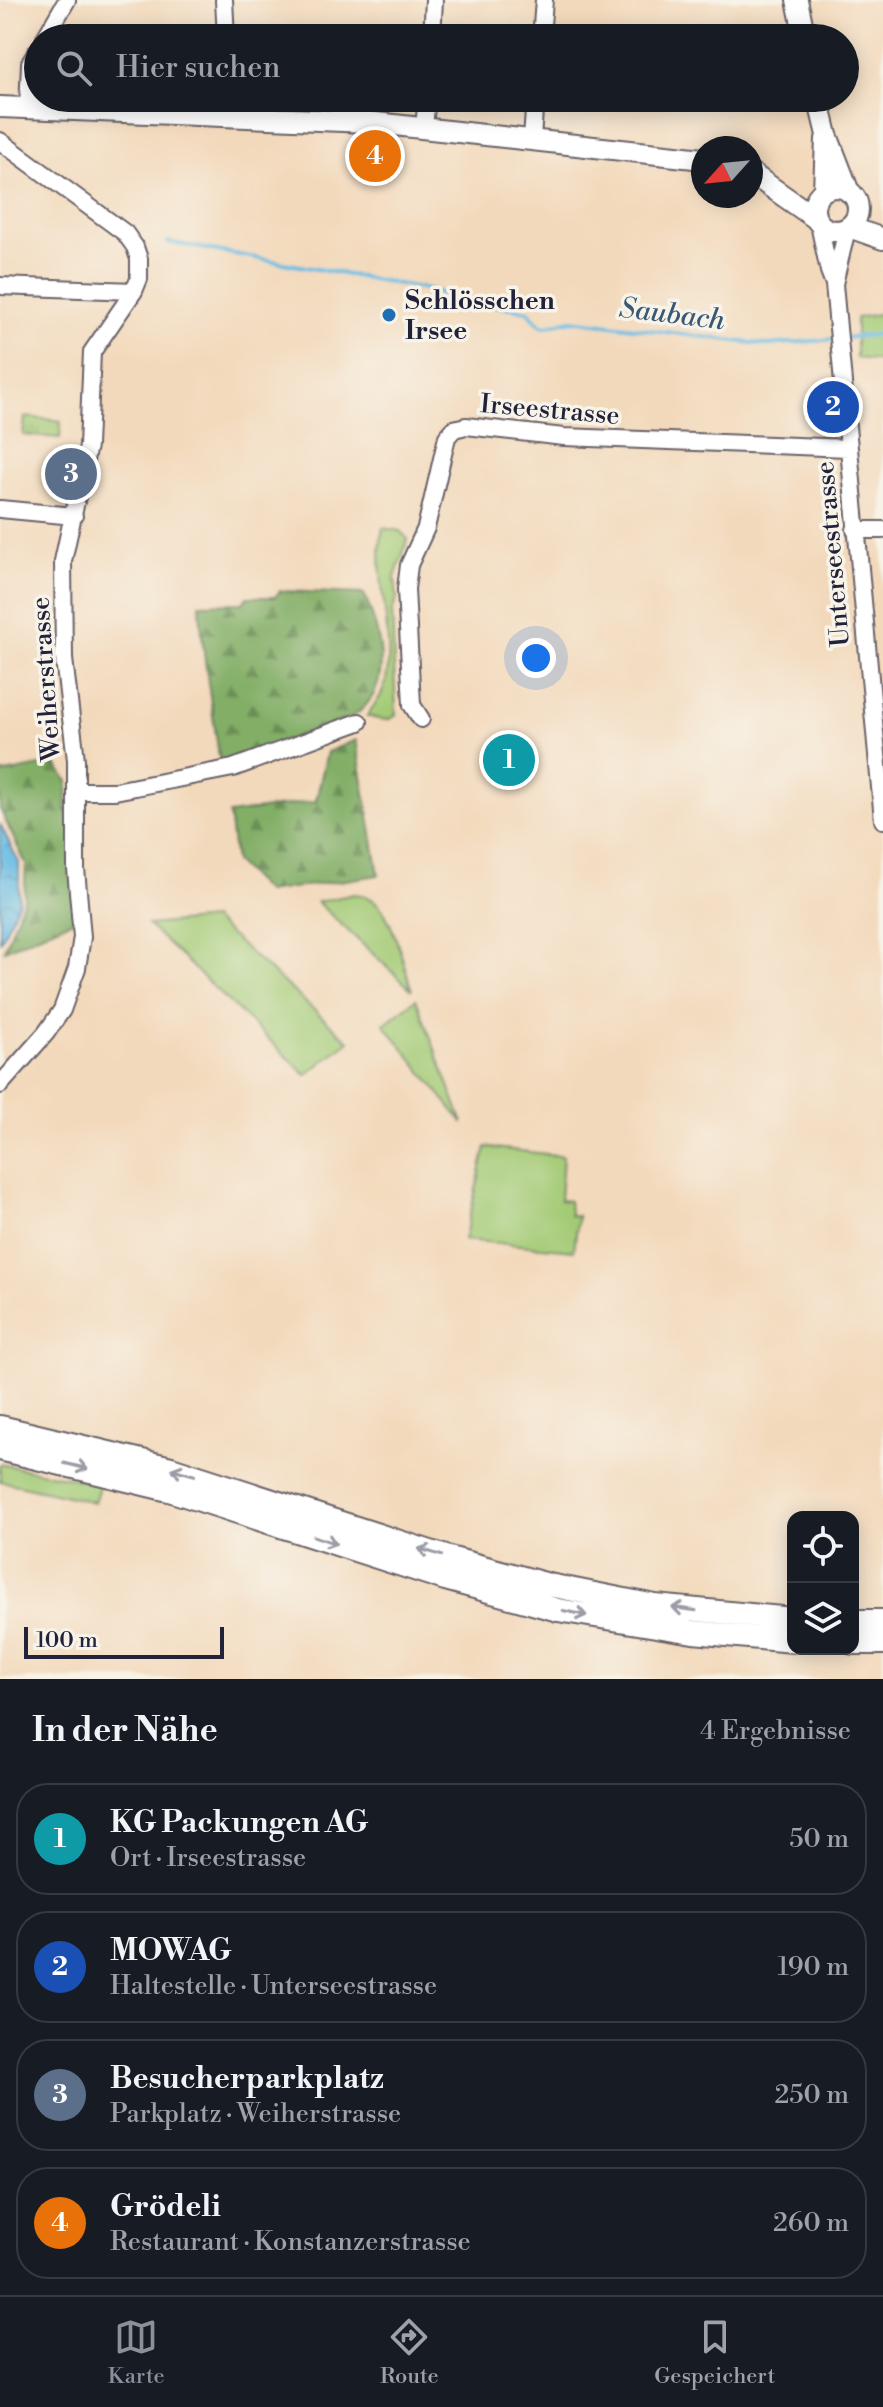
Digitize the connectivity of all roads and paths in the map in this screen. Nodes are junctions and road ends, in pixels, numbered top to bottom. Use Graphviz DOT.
graph roads {
  1 [pos="67,0"];
  2 [pos="224,0"];
  3 [pos="434,0"];
  4 [pos="544,0"];
  5 [pos="797,0"];
  6 [pos="53,24"];
  7 [pos="225,24"];
  8 [pos="433,24"];
  9 [pos="542,24"];
  10 [pos="802,24"];
  11 [pos="0,107"];
  12 [pos="24,108"];
  13 [pos="280,112"];
  14 [pos="426,112"];
  15 [pos="534,112"];
  16 [pos="821,112"];
  17 [pos="424,126"];
  18 [pos="827,135"];
  19 [pos="532,138"];
  20 [pos="0,141"];
  21 [pos="691,158"];
  22 [pos="763,179"];
  23 [pos="763,181"];
  24 [pos="822,192"];
  25 [pos="853,198"];
  26 [pos="817,221"];
  27 [pos="883,226"];
  28 [pos="848,228"];
  29 [pos="883,239"];
  30 [pos="834,284"];
  31 [pos="0,286"];
  32 [pos="134,291"];
  33 [pos="848,448"];
  34 [pos="0,509"];
  35 [pos="74,516"];
  36 [pos="855,530"];
  37 [pos="883,530"];
  38 [pos="421,719"];
  39 [pos="359,722"];
  40 [pos="77,791"];
  41 [pos="883,820"];
  42 [pos="0,1085"];
  43 [pos="0,1427"];
  44 [pos="0,1449"];
  45 [pos="787,1618"];
  46 [pos="859,1621"];
  47 [pos="883,1621"];
  48 [pos="787,1640"];
  49 [pos="859,1643"];
  50 [pos="883,1643"];
  1 -- 6 [label="street"];
  2 -- 7 [label="street"];
  3 -- 8 [label="street"];
  4 -- 9 [label="street"];
  5 -- 10 [label="main road"];
  11 -- 12 [label="main road"];
  13 -- 17 [label="main road"];
  14 -- 17 [label="street"];
  15 -- 19 [label="street"];
  16 -- 18 [label="main road"];
  17 -- 19 [label="main road"];
  18 -- 24 [label="main road"];
  18 -- 25 [label="main road"];
  19 -- 21 [label="main road"];
  20 -- 32 [label="street"];
  22 -- 24 [label="main road"];
  23 -- 26 [label="main road"];
  24 -- 25 [label="main road"];
  24 -- 26 [label="main road"];
  25 -- 27 [label="main road"];
  25 -- 28 [label="main road"];
  26 -- 28 [label="main road"];
  26 -- 30 [label="street, Unterseestrasse"];
  28 -- 29 [label="main road"];
  28 -- 30 [label="street, Unterseestrasse"];
  30 -- 33 [label="street, Unterseestrasse"];
  31 -- 32 [label="street"];
  32 -- 35 [label="street, Weiherstrasse"];
  33 -- 36 [label="street, Unterseestrasse"];
  33 -- 38 [label="street, Irseestrasse"];
  34 -- 35 [label="street"];
  35 -- 40 [label="street, Weiherstrasse"];
  36 -- 37 [label="street"];
  36 -- 41 [label="street, Unterseestrasse"];
  39 -- 40 [label="street, Weiherstrasse"];
  40 -- 42 [label="street, Weiherstrasse"];
  45 -- 43 [label="highway, one-way"];
  44 -- 48 [label="highway, one-way"];
  46 -- 47 [label="highway"];
  49 -- 50 [label="highway"];
}
